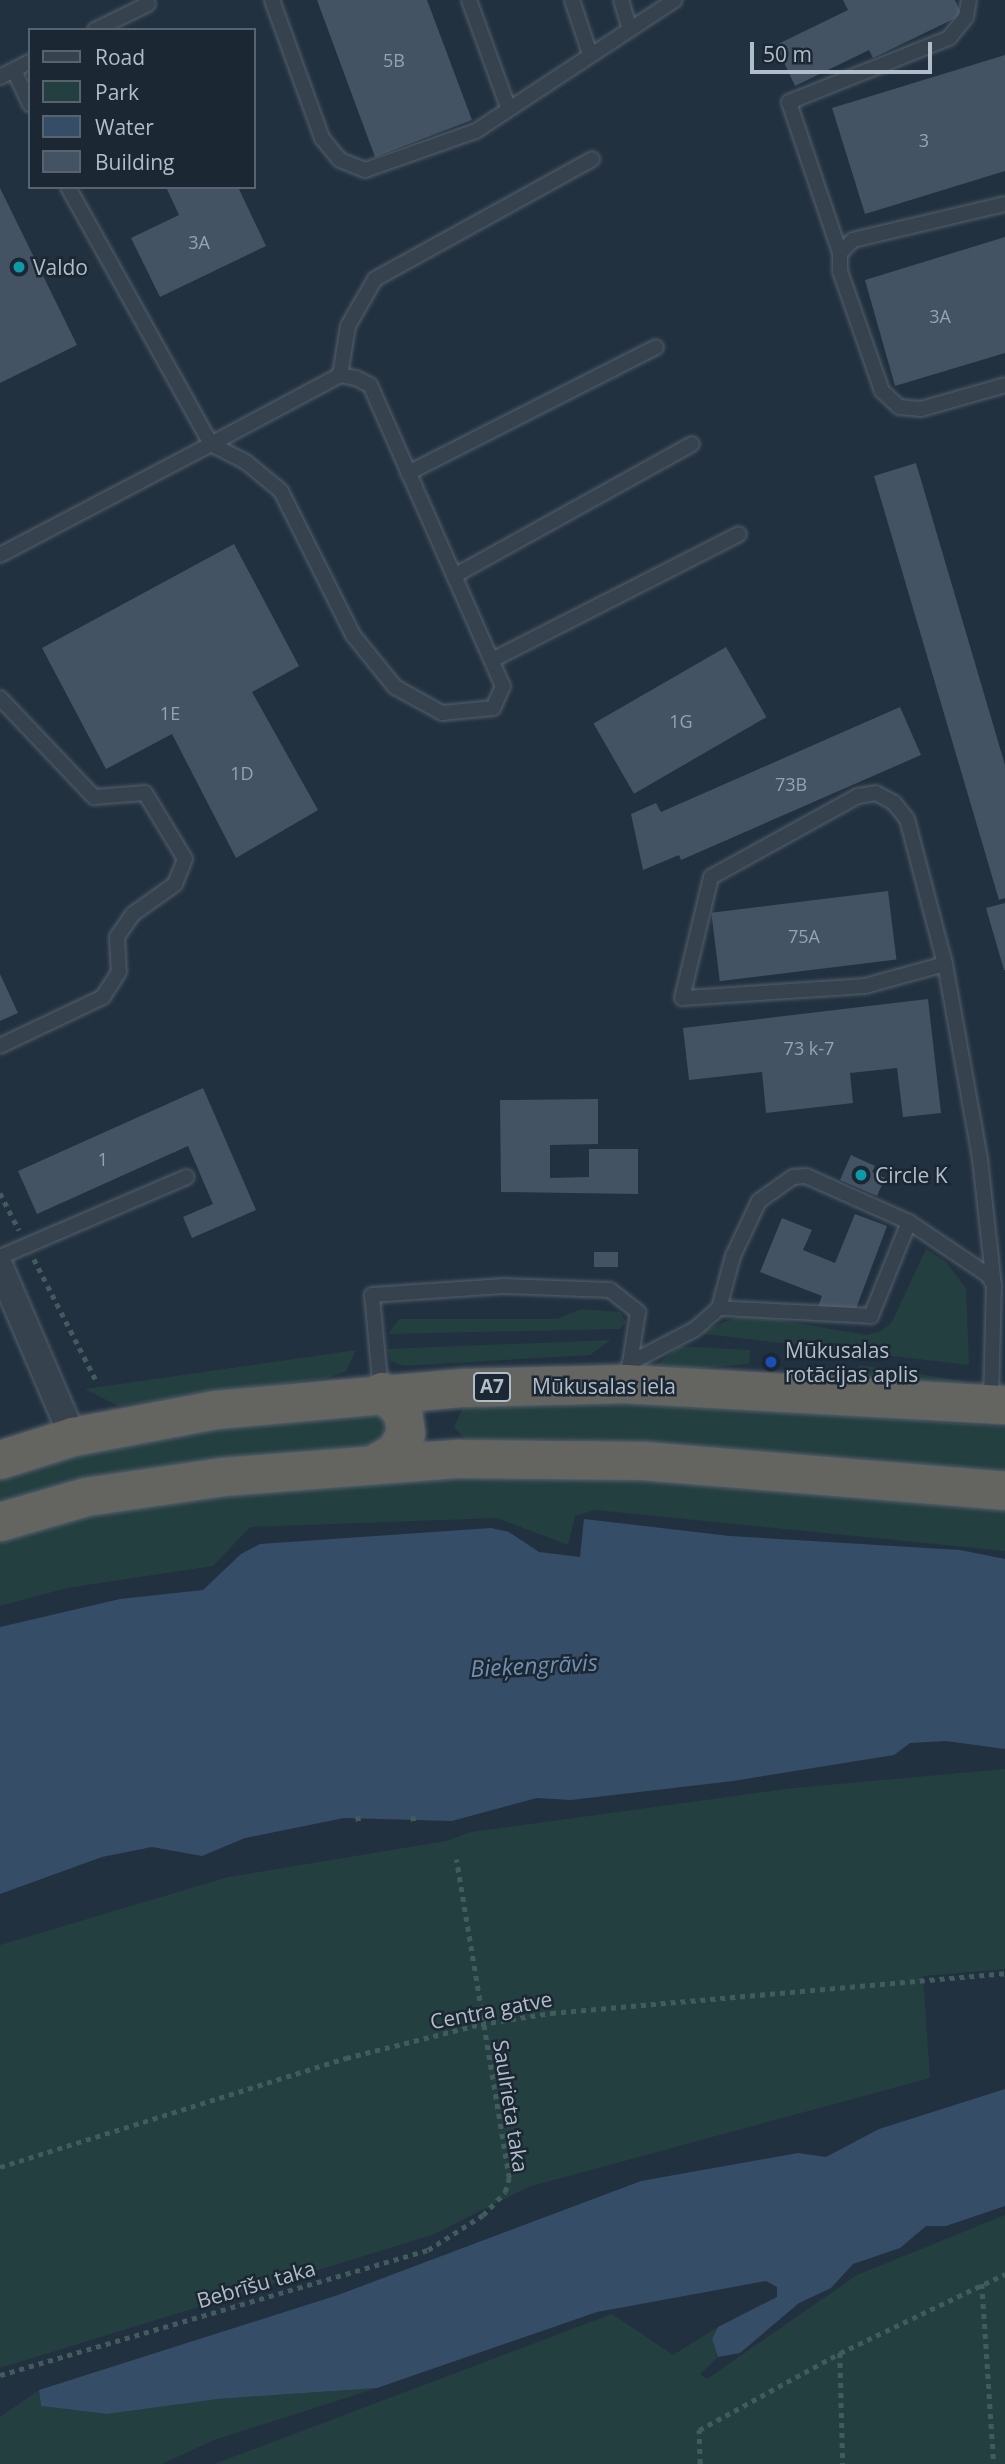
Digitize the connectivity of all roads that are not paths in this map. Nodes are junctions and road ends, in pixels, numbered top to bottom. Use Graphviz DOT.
graph roads {
  1 [pos="272,0"];
  2 [pos="469,0"];
  3 [pos="572,0"];
  4 [pos="621,0"];
  5 [pos="675,0"];
  6 [pos="969,0"];
  7 [pos="148,4"];
  8 [pos="99,28"];
  9 [pos="630,29"];
  10 [pos="590,54"];
  11 [pos="28,63"];
  12 [pos="7,73"];
  13 [pos="28,102"];
  14 [pos="508,107"];
  15 [pos="592,159"];
  16 [pos="69,189"];
  17 [pos="1005,204"];
  18 [pos="840,253"];
  19 [pos="656,347"];
  20 [pos="340,375"];
  21 [pos="1005,385"];
  22 [pos="211,444"];
  23 [pos="692,444"];
  24 [pos="408,473"];
  25 [pos="740,534"];
  26 [pos="0,555"];
  27 [pos="454,576"];
  28 [pos="492,660"];
  29 [pos="0,698"];
  30 [pos="945,964"];
  31 [pos="0,1046"];
  32 [pos="187,1177"];
  33 [pos="909,1222"];
  34 [pos="0,1256"];
  35 [pos="0,1267"];
  36 [pos="994,1285"];
  37 [pos="719,1308"];
  38 [pos="627,1373"];
  39 [pos="382,1392"];
  40 [pos="998,1404"];
  41 [pos="73,1437"];
  42 [pos="0,1460"];
  43 [pos="377,1463"];
  44 [pos="1005,1491"];
  45 [pos="0,1522"];
  1 -- 14 [label="lane"];
  2 -- 14 [label="lane"];
  3 -- 10 [label="lane"];
  4 -- 9 [label="lane"];
  5 -- 9 [label="lane"];
  6 -- 18 [label="lane"];
  7 -- 8 [label="lane"];
  9 -- 10 [label="lane"];
  10 -- 14 [label="lane"];
  11 -- 12 [label="lane"];
  12 -- 13 [label="lane"];
  15 -- 20 [label="lane"];
  16 -- 22 [label="lane"];
  17 -- 18 [label="lane"];
  18 -- 21 [label="lane"];
  19 -- 24 [label="lane"];
  20 -- 22 [label="lane"];
  20 -- 24 [label="lane"];
  22 -- 26 [label="lane"];
  22 -- 28 [label="lane"];
  23 -- 27 [label="lane"];
  24 -- 27 [label="lane"];
  25 -- 28 [label="lane"];
  27 -- 28 [label="lane"];
  29 -- 31 [label="lane"];
  30 -- 30 [label="lane"];
  30 -- 36 [label="lane"];
  32 -- 34 [label="lane"];
  33 -- 36 [label="lane"];
  33 -- 37 [label="lane"];
  33 -- 37 [label="lane"];
  35 -- 41 [label="street"];
  36 -- 40 [label="lane"];
  37 -- 38 [label="lane"];
  38 -- 39 [label="highway, Mūkusalas iela / A7"];
  38 -- 39 [label="lane"];
  38 -- 40 [label="highway, Mūkusalas iela / A7"];
  39 -- 41 [label="highway, Mūkusalas iela / A7"];
  39 -- 43 [label="highway"];
  41 -- 42 [label="highway, Mūkusalas iela / A7"];
  43 -- 44 [label="highway"];
  43 -- 45 [label="highway"];
}
